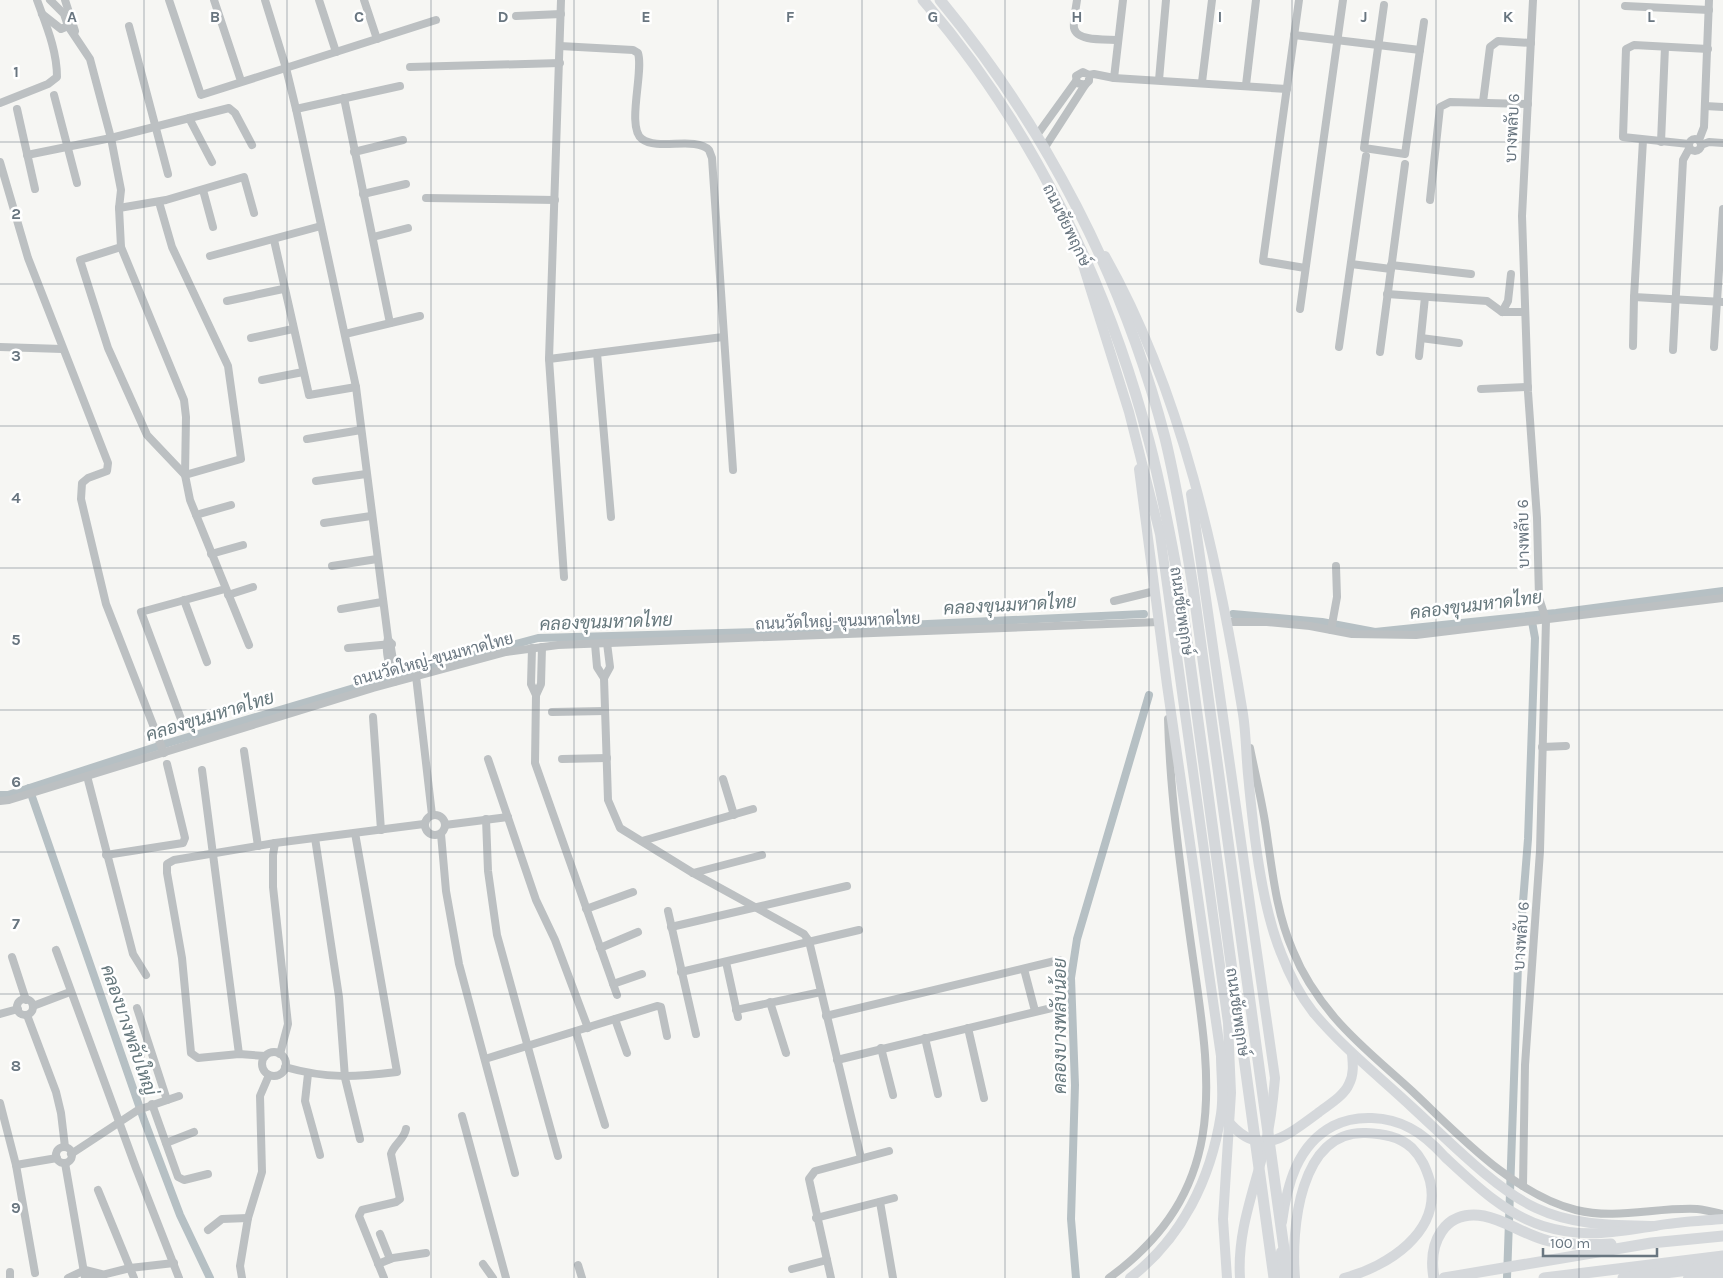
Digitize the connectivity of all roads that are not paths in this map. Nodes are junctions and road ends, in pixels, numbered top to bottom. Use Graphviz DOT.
graph roads {
  1 [pos="37,0"];
  2 [pos="50,0"];
  3 [pos="65,0"];
  4 [pos="169,0"];
  5 [pos="214,0"];
  6 [pos="264,0"];
  7 [pos="319,0"];
  8 [pos="364,0"];
  9 [pos="561,0"];
  10 [pos="913,0"];
  11 [pos="923,0"];
  12 [pos="940,0"];
  13 [pos="949,0"];
  14 [pos="1077,0"];
  15 [pos="1124,0"];
  16 [pos="1166,0"];
  17 [pos="1212,0"];
  18 [pos="1256,0"];
  19 [pos="1299,0"];
  20 [pos="1343,0"];
  21 [pos="1533,0"];
  22 [pos="1709,0"];
  23 [pos="1384,4"];
  24 [pos="1625,6"];
  25 [pos="1709,10"];
  26 [pos="42,14"];
  27 [pos="561,14"];
  28 [pos="516,16"];
  29 [pos="436,20"];
  30 [pos="1424,22"];
  31 [pos="68,26"];
  32 [pos="129,26"];
  33 [pos="1294,35"];
  34 [pos="377,39"];
  35 [pos="1118,40"];
  36 [pos="78,41"];
  37 [pos="1336,41"];
  38 [pos="1531,43"];
  39 [pos="976,45"];
  40 [pos="560,46"];
  41 [pos="1379,46"];
  42 [pos="1665,47"];
  43 [pos="1708,49"];
  44 [pos="1420,50"];
  45 [pos="336,52"];
  46 [pos="966,54"];
  47 [pos="560,63"];
  48 [pos="410,67"];
  49 [pos="286,68"];
  50 [pos="1089,76"];
  51 [pos="1114,78"];
  52 [pos="1159,80"];
  53 [pos="241,81"];
  54 [pos="1076,81"];
  55 [pos="1202,82"];
  56 [pos="1085,85"];
  57 [pos="1246,85"];
  58 [pos="400,86"];
  59 [pos="1288,89"];
  60 [pos="54,96"];
  61 [pos="344,98"];
  62 [pos="1483,102"];
  63 [pos="0,103"];
  64 [pos="1528,104"];
  65 [pos="1705,106"];
  66 [pos="1723,107"];
  67 [pos="17,109"];
  68 [pos="296,109"];
  69 [pos="189,118"];
  70 [pos="155,126"];
  71 [pos="1037,135"];
  72 [pos="111,138"];
  73 [pos="403,140"];
  74 [pos="1643,140"];
  75 [pos="1661,142"];
  76 [pos="1700,142"];
  77 [pos="1723,143"];
  78 [pos="252,145"];
  79 [pos="1689,146"];
  80 [pos="1044,147"];
  81 [pos="68,148"];
  82 [pos="354,152"];
  83 [pos="27,155"];
  84 [pos="1366,156"];
  85 [pos="0,162"];
  86 [pos="212,162"];
  87 [pos="1405,164"];
  88 [pos="168,174"];
  89 [pos="77,183"];
  90 [pos="406,184"];
  91 [pos="35,189"];
  92 [pos="203,190"];
  93 [pos="363,194"];
  94 [pos="426,198"];
  95 [pos="555,200"];
  96 [pos="1430,200"];
  97 [pos="159,202"];
  98 [pos="119,208"];
  99 [pos="1723,209"];
  100 [pos="1079,210"];
  101 [pos="254,213"];
  102 [pos="321,226"];
  103 [pos="214,227"];
  104 [pos="408,228"];
  105 [pos="373,237"];
  106 [pos="1075,239"];
  107 [pos="274,240"];
  108 [pos="121,247"];
  109 [pos="210,256"];
  110 [pos="1351,264"];
  111 [pos="1391,267"];
  112 [pos="1305,268"];
  113 [pos="1471,274"];
  114 [pos="1510,274"];
  115 [pos="284,289"];
  116 [pos="1387,294"];
  117 [pos="1425,297"];
  118 [pos="1634,297"];
  119 [pos="1676,299"];
  120 [pos="227,300"];
  121 [pos="1720,301"];
  122 [pos="1300,309"];
  123 [pos="1502,312"];
  124 [pos="1525,312"];
  125 [pos="420,316"];
  126 [pos="390,323"];
  127 [pos="293,329"];
  128 [pos="345,334"];
  129 [pos="722,337"];
  130 [pos="251,338"];
  131 [pos="1421,338"];
  132 [pos="1459,343"];
  133 [pos="1633,346"];
  134 [pos="0,347"];
  135 [pos="1339,347"];
  136 [pos="1714,347"];
  137 [pos="62,350"];
  138 [pos="1673,350"];
  139 [pos="1380,352"];
  140 [pos="597,353"];
  141 [pos="1419,356"];
  142 [pos="549,359"];
  143 [pos="303,372"];
  144 [pos="262,380"];
  145 [pos="356,387"];
  146 [pos="1528,387"];
  147 [pos="1481,389"];
  148 [pos="1129,412"];
  149 [pos="361,430"];
  150 [pos="1180,437"];
  151 [pos="307,438"];
  152 [pos="733,470"];
  153 [pos="366,474"];
  154 [pos="185,475"];
  155 [pos="316,482"];
  156 [pos="231,506"];
  157 [pos="196,515"];
  158 [pos="371,516"];
  159 [pos="611,517"];
  160 [pos="324,523"];
  161 [pos="243,545"];
  162 [pos="211,554"];
  163 [pos="377,559"];
  164 [pos="332,566"];
  165 [pos="1336,566"];
  166 [pos="564,577"];
  167 [pos="253,587"];
  168 [pos="1155,590"];
  169 [pos="227,592"];
  170 [pos="1723,598"];
  171 [pos="184,600"];
  172 [pos="1114,601"];
  173 [pos="382,602"];
  174 [pos="341,609"];
  175 [pos="1544,618"];
  176 [pos="1158,622"];
  177 [pos="1226,622"];
  178 [pos="1331,629"];
  179 [pos="388,643"];
  180 [pos="607,643"];
  181 [pos="595,644"];
  182 [pos="249,645"];
  183 [pos="542,647"];
  184 [pos="348,648"];
  185 [pos="532,648"];
  186 [pos="208,662"];
  187 [pos="416,676"];
  188 [pos="604,678"];
  189 [pos="393,681"];
  190 [pos="1167,685"];
  191 [pos="536,695"];
  192 [pos="605,711"];
  193 [pos="552,712"];
  194 [pos="373,717"];
  195 [pos="1244,717"];
  196 [pos="180,720"];
  197 [pos="1566,746"];
  198 [pos="1542,747"];
  199 [pos="163,751"];
  200 [pos="244,751"];
  201 [pos="606,758"];
  202 [pos="488,759"];
  203 [pos="562,759"];
  204 [pos="167,764"];
  205 [pos="202,770"];
  206 [pos="87,776"];
  207 [pos="723,779"];
  208 [pos="0,800"];
  209 [pos="754,809"];
  210 [pos="432,815"];
  211 [pos="734,815"];
  212 [pos="508,817"];
  213 [pos="486,819"];
  214 [pos="424,824"];
  215 [pos="445,825"];
  216 [pos="380,830"];
  217 [pos="355,833"];
  218 [pos="441,834"];
  219 [pos="315,838"];
  220 [pos="642,841"];
  221 [pos="275,843"];
  222 [pos="258,846"];
  223 [pos="215,853"];
  224 [pos="106,855"];
  225 [pos="762,855"];
  226 [pos="693,873"];
  227 [pos="847,886"];
  228 [pos="633,892"];
  229 [pos="756,908"];
  230 [pos="586,909"];
  231 [pos="668,911"];
  232 [pos="671,927"];
  233 [pos="859,930"];
  234 [pos="638,932"];
  235 [pos="809,942"];
  236 [pos="600,948"];
  237 [pos="56,950"];
  238 [pos="12,956"];
  239 [pos="1059,960"];
  240 [pos="726,962"];
  241 [pos="1024,969"];
  242 [pos="681,972"];
  243 [pos="642,974"];
  244 [pos="146,975"];
  245 [pos="613,984"];
  246 [pos="70,992"];
  247 [pos="821,992"];
  248 [pos="617,996"];
  249 [pos="770,1002"];
  250 [pos="30,1003"];
  251 [pos="1060,1006"];
  252 [pos="137,1008"];
  253 [pos="18,1009"];
  254 [pos="1035,1011"];
  255 [pos="0,1014"];
  256 [pos="27,1015"];
  257 [pos="826,1016"];
  258 [pos="615,1019"];
  259 [pos="588,1028"];
  260 [pos="968,1028"];
  261 [pos="576,1032"];
  262 [pos="696,1034"];
  263 [pos="667,1036"];
  264 [pos="924,1038"];
  265 [pos="527,1047"];
  266 [pos="881,1048"];
  267 [pos="627,1053"];
  268 [pos="786,1053"];
  269 [pos="239,1054"];
  270 [pos="280,1054"];
  271 [pos="1352,1054"];
  272 [pos="265,1056"];
  273 [pos="485,1059"];
  274 [pos="837,1060"];
  275 [pos="285,1067"];
  276 [pos="308,1074"];
  277 [pos="269,1075"];
  278 [pos="345,1078"];
  279 [pos="938,1094"];
  280 [pos="893,1095"];
  281 [pos="179,1096"];
  282 [pos="984,1098"];
  283 [pos="168,1100"];
  284 [pos="0,1103"];
  285 [pos="152,1104"];
  286 [pos="1221,1112"];
  287 [pos="462,1116"];
  288 [pos="120,1123"];
  289 [pos="605,1125"];
  290 [pos="406,1129"];
  291 [pos="194,1132"];
  292 [pos="360,1139"];
  293 [pos="166,1143"];
  294 [pos="64,1148"];
  295 [pos="889,1151"];
  296 [pos="71,1154"];
  297 [pos="320,1155"];
  298 [pos="558,1156"];
  299 [pos="57,1158"];
  300 [pos="861,1158"];
  301 [pos="65,1163"];
  302 [pos="16,1165"];
  303 [pos="515,1173"];
  304 [pos="208,1174"];
  305 [pos="1523,1186"];
  306 [pos="98,1190"];
  307 [pos="894,1198"];
  308 [pos="880,1202"];
  309 [pos="1723,1214"];
  310 [pos="248,1218"];
  311 [pos="816,1218"];
  312 [pos="1723,1219"];
  313 [pos="1655,1226"];
  314 [pos="208,1230"];
  315 [pos="380,1234"];
  316 [pos="1723,1236"];
  317 [pos="1651,1242"];
  318 [pos="426,1253"];
  319 [pos="1723,1256"];
  320 [pos="390,1259"];
  321 [pos="826,1260"];
  322 [pos="174,1263"];
  323 [pos="378,1264"];
  324 [pos="484,1264"];
  325 [pos="578,1265"];
  326 [pos="1723,1266"];
  327 [pos="130,1268"];
  328 [pos="792,1269"];
  329 [pos="34,1273"];
  330 [pos="85,1274"];
  331 [pos="101,1274"];
  332 [pos="1723,1274"];
  333 [pos="68,1278"];
  334 [pos="90,1278"];
  335 [pos="134,1278"];
  336 [pos="179,1278"];
  337 [pos="242,1278"];
  338 [pos="384,1278"];
  339 [pos="493,1278"];
  340 [pos="506,1278"];
  341 [pos="582,1278"];
  342 [pos="831,1278"];
  343 [pos="893,1278"];
  344 [pos="1108,1278"];
  345 [pos="1130,1278"];
  346 [pos="1227,1278"];
  347 [pos="1240,1278"];
  348 [pos="1274,1278"];
  349 [pos="1280,1278"];
  350 [pos="1288,1278"];
  351 [pos="1295,1278"];
  352 [pos="1344,1278"];
  353 [pos="1434,1278"];
  354 [pos="1444,1278"];
  355 [pos="1544,1278"];
  356 [pos="1626,1278"];
  357 [pos="1688,1278"];
  1 -- 26 [label="street"];
  2 -- 31 [label="street"];
  3 -- 36 [label="street"];
  4 -- 53 [label="street"];
  5 -- 53 [label="street"];
  6 -- 49 [label="street"];
  7 -- 45 [label="street"];
  8 -- 34 [label="street"];
  9 -- 27 [label="street"];
  10 -- 46 [label="main road"];
  11 -- 46 [label="main road, ถนนชัยพฤกษ์"];
  12 -- 39 [label="main road, ถนนชัยพฤกษ์"];
  13 -- 39 [label="main road"];
  14 -- 35 [label="street"];
  15 -- 35 [label="street"];
  16 -- 52 [label="street"];
  17 -- 55 [label="street"];
  18 -- 57 [label="street"];
  19 -- 33 [label="street"];
  20 -- 37 [label="street"];
  21 -- 38 [label="street, บางพลับ 6"];
  22 -- 25 [label="street"];
  23 -- 41 [label="street"];
  24 -- 25 [label="street"];
  25 -- 43 [label="street"];
  26 -- 31 [label="street"];
  26 -- 63 [label="street"];
  27 -- 28 [label="street"];
  27 -- 40 [label="street"];
  29 -- 34 [label="street"];
  30 -- 44 [label="street"];
  31 -- 36 [label="street"];
  32 -- 70 [label="street"];
  33 -- 37 [label="street"];
  33 -- 59 [label="street"];
  34 -- 45 [label="street"];
  35 -- 51 [label="street"];
  36 -- 72 [label="street"];
  37 -- 41 [label="street"];
  37 -- 112 [label="street"];
  38 -- 62 [label="street"];
  38 -- 64 [label="street, บางพลับ 6"];
  39 -- 71 [label="main road, ถนนชัยพฤกษ์"];
  40 -- 47 [label="street"];
  40 -- 129 [label="street"];
  41 -- 44 [label="street"];
  41 -- 44 [label="street"];
  42 -- 43 [label="street"];
  42 -- 74 [label="street"];
  42 -- 75 [label="street"];
  43 -- 65 [label="street"];
  45 -- 49 [label="street"];
  46 -- 106 [label="main road, ถนนชัยพฤกษ์"];
  47 -- 48 [label="street"];
  47 -- 95 [label="street"];
  49 -- 53 [label="street"];
  49 -- 68 [label="street"];
  50 -- 51 [label="street"];
  50 -- 54 [label="street"];
  50 -- 56 [label="street"];
  51 -- 52 [label="street"];
  52 -- 55 [label="street"];
  54 -- 56 [label="street"];
  54 -- 71 [label="street"];
  55 -- 57 [label="street"];
  56 -- 80 [label="street"];
  57 -- 59 [label="street"];
  58 -- 61 [label="street"];
  59 -- 112 [label="street"];
  60 -- 81 [label="street"];
  61 -- 68 [label="street"];
  61 -- 82 [label="street"];
  62 -- 64 [label="street"];
  62 -- 96 [label="street"];
  64 -- 124 [label="street, บางพลับ 6"];
  65 -- 66 [label="street"];
  65 -- 76 [label="street"];
  67 -- 83 [label="street"];
  68 -- 102 [label="street"];
  69 -- 70 [label="street"];
  69 -- 78 [label="street"];
  69 -- 86 [label="street"];
  70 -- 72 [label="street"];
  70 -- 88 [label="street"];
  71 -- 80 [label="main road, ถนนชัยพฤกษ์"];
  72 -- 81 [label="street"];
  72 -- 98 [label="street"];
  73 -- 82 [label="street"];
  74 -- 75 [label="street"];
  74 -- 118 [label="street"];
  75 -- 79 [label="street"];
  76 -- 77 [label="street"];
  76 -- 79 [label="street"];
  79 -- 119 [label="street"];
  80 -- 100 [label="main road, ถนนชัยพฤกษ์"];
  81 -- 83 [label="street"];
  81 -- 89 [label="street"];
  82 -- 93 [label="street"];
  83 -- 91 [label="street"];
  84 -- 110 [label="street"];
  85 -- 137 [label="street"];
  87 -- 111 [label="street"];
  90 -- 93 [label="street"];
  92 -- 97 [label="street"];
  92 -- 101 [label="street"];
  92 -- 103 [label="street"];
  93 -- 105 [label="street"];
  94 -- 95 [label="street"];
  95 -- 142 [label="street"];
  97 -- 98 [label="street"];
  97 -- 154 [label="street"];
  98 -- 108 [label="street"];
  99 -- 121 [label="street"];
  100 -- 150 [label="main road"];
  100 -- 350 [label="main road, ถนนชัยพฤกษ์"];
  102 -- 107 [label="street"];
  102 -- 128 [label="street"];
  104 -- 105 [label="street"];
  105 -- 126 [label="street"];
  106 -- 148 [label="main road"];
  106 -- 348 [label="main road, ถนนชัยพฤกษ์"];
  107 -- 109 [label="street"];
  107 -- 115 [label="street"];
  108 -- 154 [label="street"];
  108 -- 154 [label="street"];
  110 -- 111 [label="street"];
  110 -- 135 [label="street"];
  111 -- 113 [label="street"];
  111 -- 116 [label="street"];
  112 -- 122 [label="street"];
  114 -- 123 [label="street"];
  115 -- 120 [label="street"];
  115 -- 127 [label="street"];
  116 -- 117 [label="street"];
  116 -- 139 [label="street"];
  117 -- 123 [label="street"];
  117 -- 131 [label="street"];
  118 -- 119 [label="street"];
  118 -- 133 [label="street"];
  119 -- 121 [label="street"];
  119 -- 138 [label="street"];
  121 -- 136 [label="street"];
  123 -- 124 [label="street"];
  124 -- 146 [label="street, บางพลับ 6"];
  125 -- 126 [label="street"];
  126 -- 128 [label="street"];
  127 -- 130 [label="street"];
  127 -- 143 [label="street"];
  128 -- 145 [label="street"];
  129 -- 140 [label="street"];
  129 -- 152 [label="street"];
  131 -- 132 [label="street"];
  131 -- 141 [label="street"];
  134 -- 137 [label="street"];
  137 -- 199 [label="street"];
  140 -- 142 [label="street"];
  140 -- 159 [label="street"];
  142 -- 166 [label="street"];
  143 -- 144 [label="street"];
  143 -- 145 [label="street"];
  145 -- 149 [label="street"];
  146 -- 147 [label="street"];
  146 -- 175 [label="street, บางพลับ 6"];
  148 -- 168 [label="main road"];
  148 -- 346 [label="main road"];
  149 -- 151 [label="street"];
  149 -- 153 [label="street"];
  150 -- 177 [label="main road"];
  150 -- 347 [label="main road"];
  153 -- 155 [label="street"];
  153 -- 158 [label="street"];
  154 -- 157 [label="street"];
  156 -- 157 [label="street"];
  157 -- 162 [label="street"];
  158 -- 160 [label="street"];
  158 -- 163 [label="street"];
  161 -- 162 [label="street"];
  162 -- 169 [label="street"];
  163 -- 164 [label="street"];
  163 -- 173 [label="street"];
  165 -- 178 [label="street"];
  167 -- 169 [label="street"];
  168 -- 172 [label="street"];
  168 -- 176 [label="main road"];
  169 -- 171 [label="street"];
  169 -- 182 [label="street"];
  170 -- 175 [label="street"];
  171 -- 186 [label="street"];
  171 -- 196 [label="street"];
  173 -- 174 [label="street"];
  173 -- 179 [label="street"];
  175 -- 178 [label="street"];
  175 -- 198 [label="street, บางพลับ 6"];
  176 -- 180 [label="street, ถนนวัดใหญ่-ขุนมหาดไทย"];
  176 -- 190 [label="main road"];
  177 -- 178 [label="street"];
  177 -- 195 [label="main road"];
  179 -- 184 [label="street"];
  179 -- 189 [label="street"];
  180 -- 181 [label="street, ถนนวัดใหญ่-ขุนมหาดไทย"];
  180 -- 188 [label="street"];
  181 -- 183 [label="street, ถนนวัดใหญ่-ขุนมหาดไทย"];
  181 -- 188 [label="street"];
  183 -- 185 [label="street, ถนนวัดใหญ่-ขุนมหาดไทย"];
  183 -- 191 [label="street"];
  185 -- 187 [label="street, ถนนวัดใหญ่-ขุนมหาดไทย"];
  185 -- 191 [label="street"];
  187 -- 189 [label="street, ถนนวัดใหญ่-ขุนมหาดไทย"];
  187 -- 210 [label="street"];
  188 -- 192 [label="street"];
  189 -- 199 [label="street, ถนนวัดใหญ่-ขุนมหาดไทย"];
  190 -- 286 [label="main road"];
  190 -- 344 [label="street"];
  191 -- 230 [label="street"];
  192 -- 193 [label="street"];
  192 -- 201 [label="street"];
  194 -- 216 [label="street"];
  195 -- 271 [label="main road"];
  195 -- 305 [label="street"];
  197 -- 198 [label="street"];
  198 -- 305 [label="street, บางพลับ 6"];
  199 -- 206 [label="street, ถนนวัดใหญ่-ขุนมหาดไทย"];
  200 -- 222 [label="street"];
  201 -- 203 [label="street"];
  201 -- 220 [label="street"];
  202 -- 212 [label="street"];
  204 -- 224 [label="street"];
  205 -- 223 [label="street"];
  206 -- 208 [label="street, ถนนวัดใหญ่-ขุนมหาดไทย"];
  206 -- 224 [label="street"];
  207 -- 211 [label="street"];
  209 -- 211 [label="street"];
  210 -- 214 [label="street"];
  210 -- 215 [label="street"];
  211 -- 220 [label="street"];
  212 -- 213 [label="street"];
  212 -- 259 [label="street"];
  213 -- 215 [label="street"];
  213 -- 265 [label="street"];
  214 -- 216 [label="street"];
  214 -- 218 [label="street"];
  215 -- 218 [label="street"];
  216 -- 217 [label="street"];
  217 -- 219 [label="street"];
  217 -- 278 [label="street"];
  218 -- 273 [label="street"];
  219 -- 221 [label="street"];
  219 -- 278 [label="street"];
  220 -- 226 [label="street"];
  221 -- 222 [label="street"];
  221 -- 270 [label="street"];
  222 -- 223 [label="street"];
  223 -- 269 [label="street"];
  223 -- 269 [label="street"];
  224 -- 244 [label="street"];
  225 -- 226 [label="street"];
  226 -- 229 [label="street"];
  227 -- 229 [label="street"];
  228 -- 230 [label="street"];
  229 -- 232 [label="street"];
  229 -- 235 [label="street"];
  230 -- 236 [label="street"];
  231 -- 232 [label="street"];
  232 -- 242 [label="street"];
  233 -- 235 [label="street"];
  234 -- 236 [label="street"];
  235 -- 240 [label="street"];
  235 -- 247 [label="street"];
  236 -- 245 [label="street"];
  237 -- 246 [label="street"];
  238 -- 250 [label="street"];
  239 -- 241 [label="street"];
  240 -- 242 [label="street"];
  240 -- 249 [label="street"];
  241 -- 254 [label="street"];
  241 -- 257 [label="street"];
  242 -- 262 [label="street"];
  243 -- 245 [label="street"];
  245 -- 248 [label="street"];
  246 -- 250 [label="street"];
  246 -- 288 [label="street"];
  247 -- 249 [label="street"];
  247 -- 257 [label="street"];
  249 -- 268 [label="street"];
  250 -- 253 [label="street"];
  250 -- 256 [label="street"];
  251 -- 254 [label="street"];
  252 -- 283 [label="street"];
  253 -- 255 [label="street"];
  253 -- 256 [label="street"];
  254 -- 260 [label="street"];
  256 -- 294 [label="street"];
  257 -- 274 [label="street"];
  258 -- 259 [label="street"];
  258 -- 263 [label="street"];
  258 -- 267 [label="street"];
  259 -- 261 [label="street"];
  260 -- 264 [label="street"];
  260 -- 282 [label="street"];
  261 -- 265 [label="street"];
  261 -- 289 [label="street"];
  264 -- 266 [label="street"];
  264 -- 279 [label="street"];
  265 -- 273 [label="street"];
  265 -- 298 [label="street"];
  266 -- 274 [label="street"];
  266 -- 280 [label="street"];
  269 -- 272 [label="street"];
  270 -- 272 [label="street"];
  270 -- 275 [label="street"];
  271 -- 286 [label="main road"];
  271 -- 313 [label="main road"];
  272 -- 277 [label="street"];
  273 -- 303 [label="street"];
  274 -- 300 [label="street"];
  275 -- 276 [label="street"];
  275 -- 277 [label="street"];
  276 -- 278 [label="street"];
  276 -- 297 [label="street"];
  277 -- 310 [label="street"];
  278 -- 292 [label="street"];
  281 -- 283 [label="street"];
  283 -- 285 [label="street"];
  284 -- 302 [label="street"];
  285 -- 288 [label="street"];
  285 -- 293 [label="street"];
  286 -- 345 [label="main road"];
  287 -- 340 [label="street"];
  288 -- 296 [label="street"];
  288 -- 322 [label="street"];
  290 -- 323 [label="street"];
  291 -- 293 [label="street"];
  293 -- 304 [label="street"];
  294 -- 296 [label="street"];
  294 -- 299 [label="street"];
  295 -- 300 [label="street"];
  296 -- 301 [label="street"];
  299 -- 301 [label="street"];
  299 -- 302 [label="street"];
  300 -- 311 [label="street"];
  301 -- 330 [label="street"];
  302 -- 329 [label="street"];
  305 -- 309 [label="street"];
  306 -- 327 [label="street"];
  307 -- 308 [label="street"];
  308 -- 311 [label="street"];
  308 -- 343 [label="street"];
  310 -- 314 [label="street"];
  310 -- 337 [label="street"];
  311 -- 321 [label="street"];
  312 -- 313 [label="main road"];
  313 -- 349 [label="main road"];
  315 -- 320 [label="street"];
  316 -- 317 [label="main road"];
  317 -- 353 [label="main road"];
  317 -- 354 [label="main road"];
  318 -- 320 [label="street"];
  319 -- 355 [label="main road"];
  320 -- 323 [label="street"];
  321 -- 328 [label="street"];
  321 -- 342 [label="street"];
  322 -- 327 [label="street"];
  322 -- 336 [label="street"];
  323 -- 338 [label="street"];
  324 -- 339 [label="street"];
  325 -- 341 [label="street"];
  326 -- 356 [label="main road"];
  327 -- 331 [label="street"];
  327 -- 335 [label="street"];
  330 -- 331 [label="street"];
  330 -- 333 [label="street"];
  331 -- 334 [label="street"];
  332 -- 357 [label="main road"];
  351 -- 352 [label="main road"];
}
